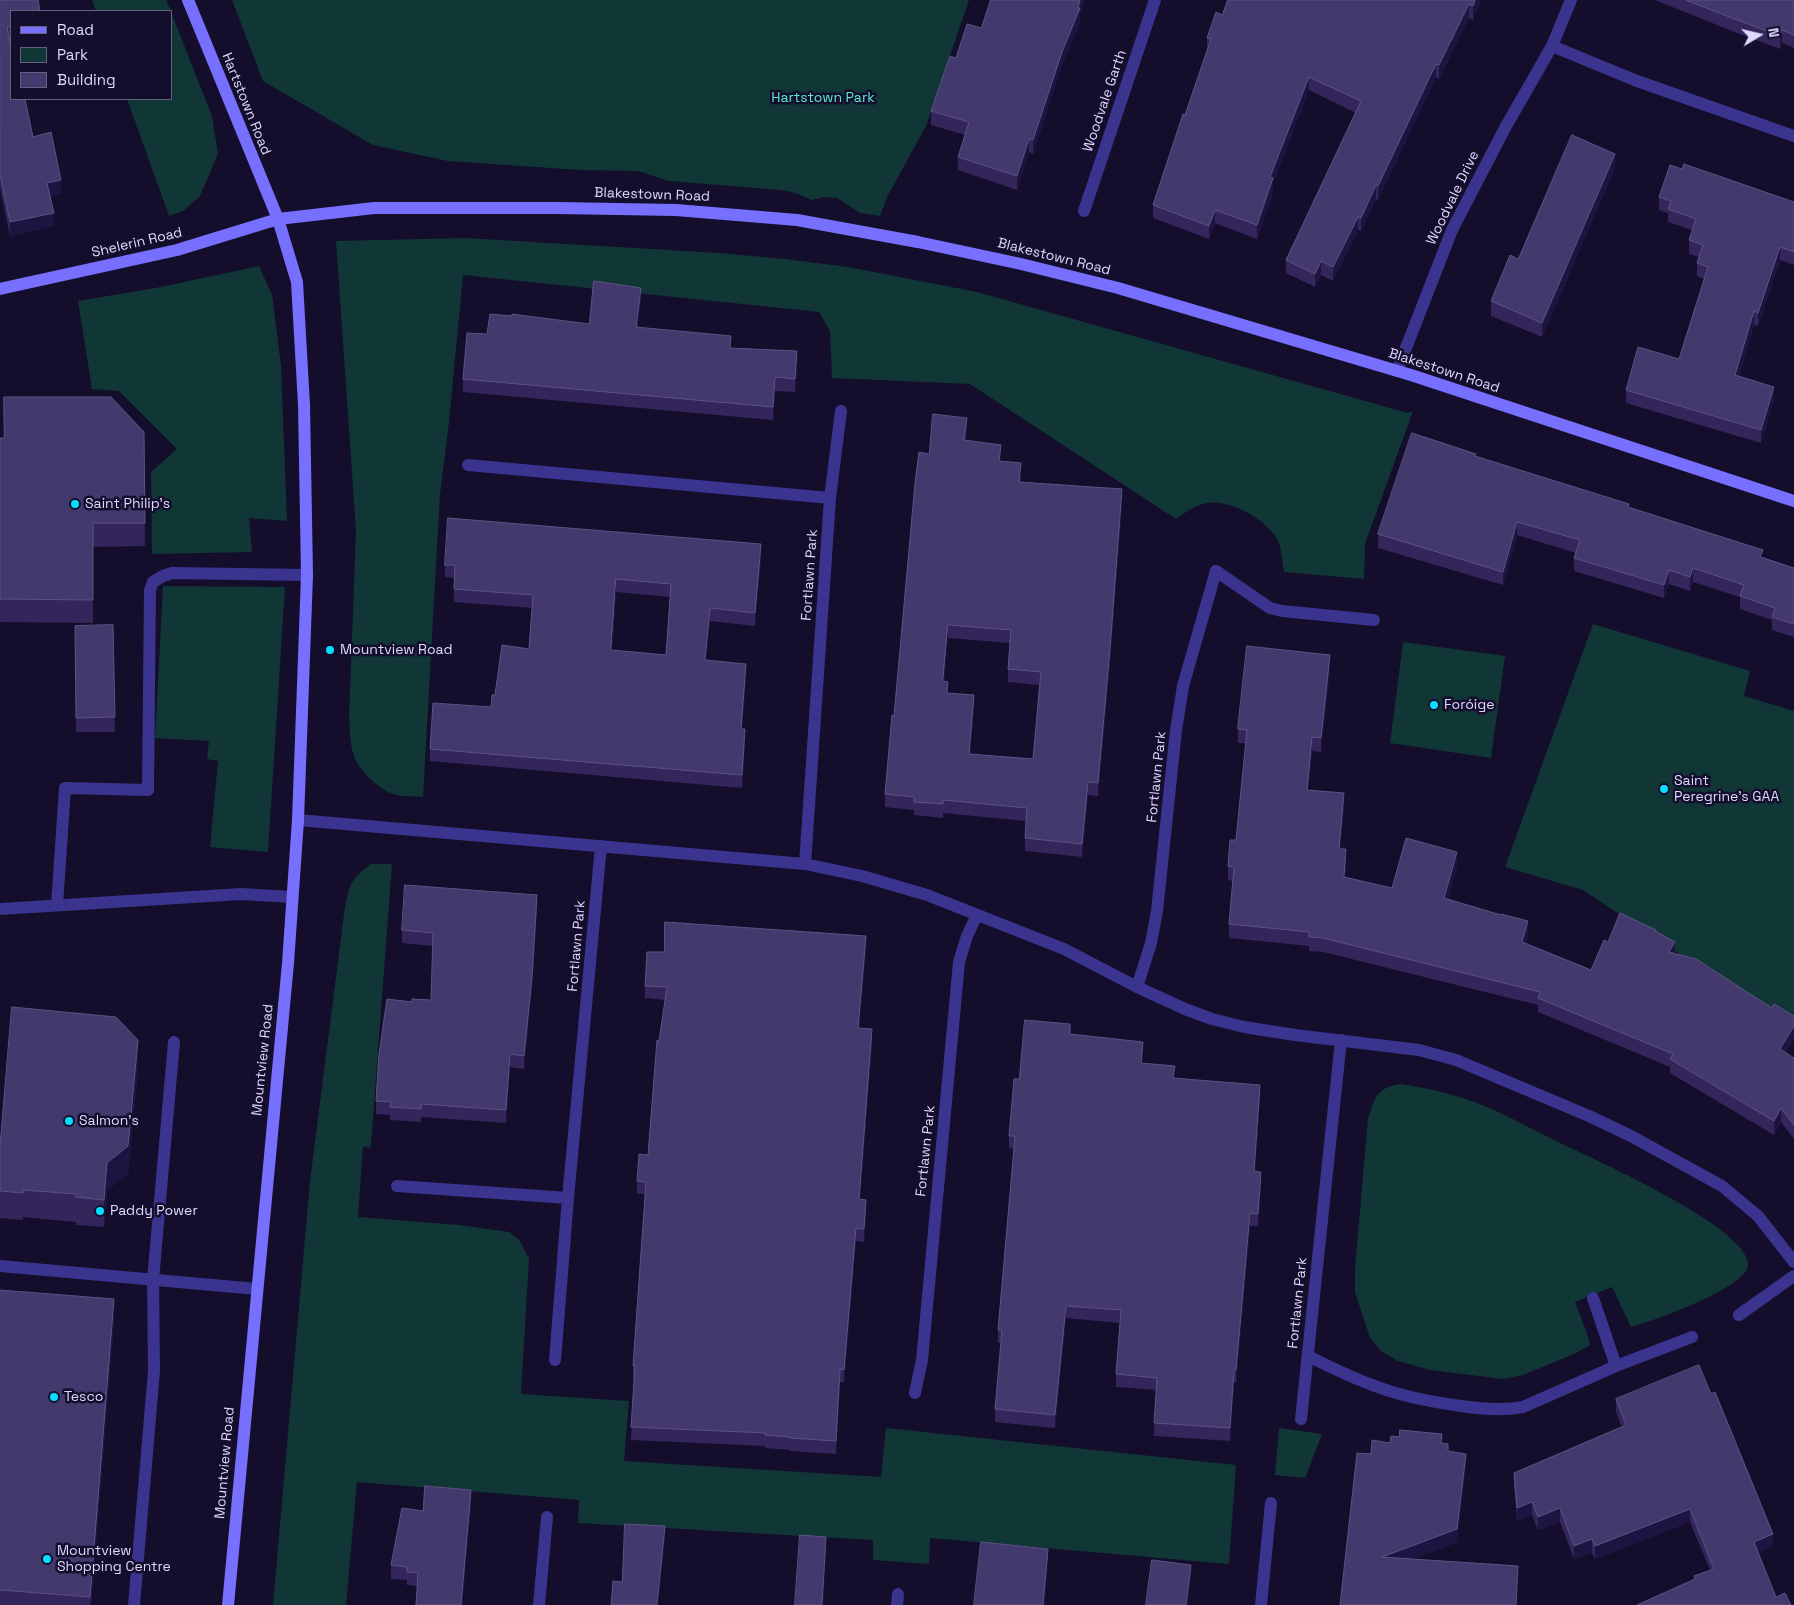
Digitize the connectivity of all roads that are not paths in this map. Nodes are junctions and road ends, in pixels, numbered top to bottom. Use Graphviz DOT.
graph roads {
  1 [pos="188,0"];
  2 [pos="1155,0"];
  3 [pos="1571,0"];
  4 [pos="1552,46"];
  5 [pos="1794,136"];
  6 [pos="1084,210"];
  7 [pos="278,219"];
  8 [pos="0,289"];
  9 [pos="1397,371"];
  10 [pos="841,411"];
  11 [pos="468,465"];
  12 [pos="830,498"];
  13 [pos="1794,501"];
  14 [pos="307,575"];
  15 [pos="1374,620"];
  16 [pos="298,820"];
  17 [pos="601,846"];
  18 [pos="805,864"];
  19 [pos="292,897"];
  20 [pos="57,905"];
  21 [pos="0,909"];
  22 [pos="977,915"];
  23 [pos="1137,987"];
  24 [pos="1341,1040"];
  25 [pos="174,1042"];
  26 [pos="397,1186"];
  27 [pos="568,1198"];
  28 [pos="1794,1262"];
  29 [pos="0,1266"];
  30 [pos="1794,1276"];
  31 [pos="153,1280"];
  32 [pos="256,1289"];
  33 [pos="1593,1298"];
  34 [pos="1739,1315"];
  35 [pos="1692,1337"];
  36 [pos="1308,1356"];
  37 [pos="555,1360"];
  38 [pos="1616,1366"];
  39 [pos="915,1393"];
  40 [pos="1301,1419"];
  41 [pos="1271,1502"];
  42 [pos="547,1517"];
  43 [pos="134,1605"];
  44 [pos="228,1605"];
  45 [pos="539,1605"];
  46 [pos="1261,1605"];
  1 -- 7 [label="street, Hartstown Road"];
  2 -- 6 [label="street, Woodvale Garth"];
  3 -- 4 [label="street, Woodvale Drive"];
  4 -- 5 [label="street"];
  4 -- 9 [label="street, Woodvale Drive"];
  7 -- 8 [label="street, Shelerin Road"];
  7 -- 9 [label="street, Blakestown Road"];
  7 -- 14 [label="street, Mountview Road"];
  9 -- 13 [label="street, Blakestown Road"];
  10 -- 12 [label="street, Fortlawn Park"];
  11 -- 12 [label="street"];
  12 -- 18 [label="street, Fortlawn Park"];
  14 -- 16 [label="street, Mountview Road"];
  14 -- 20 [label="street"];
  15 -- 23 [label="street, Fortlawn Park"];
  16 -- 17 [label="street"];
  16 -- 19 [label="street, Mountview Road"];
  17 -- 18 [label="street"];
  17 -- 27 [label="street, Fortlawn Park"];
  18 -- 22 [label="street"];
  19 -- 20 [label="street"];
  19 -- 32 [label="street, Mountview Road"];
  20 -- 21 [label="street"];
  22 -- 23 [label="street"];
  22 -- 39 [label="street, Fortlawn Park"];
  23 -- 24 [label="street"];
  24 -- 28 [label="street"];
  24 -- 36 [label="street, Fortlawn Park"];
  25 -- 31 [label="street"];
  26 -- 27 [label="street"];
  27 -- 37 [label="street, Fortlawn Park"];
  29 -- 31 [label="street"];
  30 -- 34 [label="street"];
  31 -- 32 [label="street"];
  31 -- 43 [label="street"];
  32 -- 44 [label="street, Mountview Road"];
  33 -- 38 [label="street"];
  35 -- 38 [label="street"];
  36 -- 38 [label="street"];
  36 -- 40 [label="street, Fortlawn Park"];
  41 -- 46 [label="street"];
  42 -- 45 [label="street"];
}
